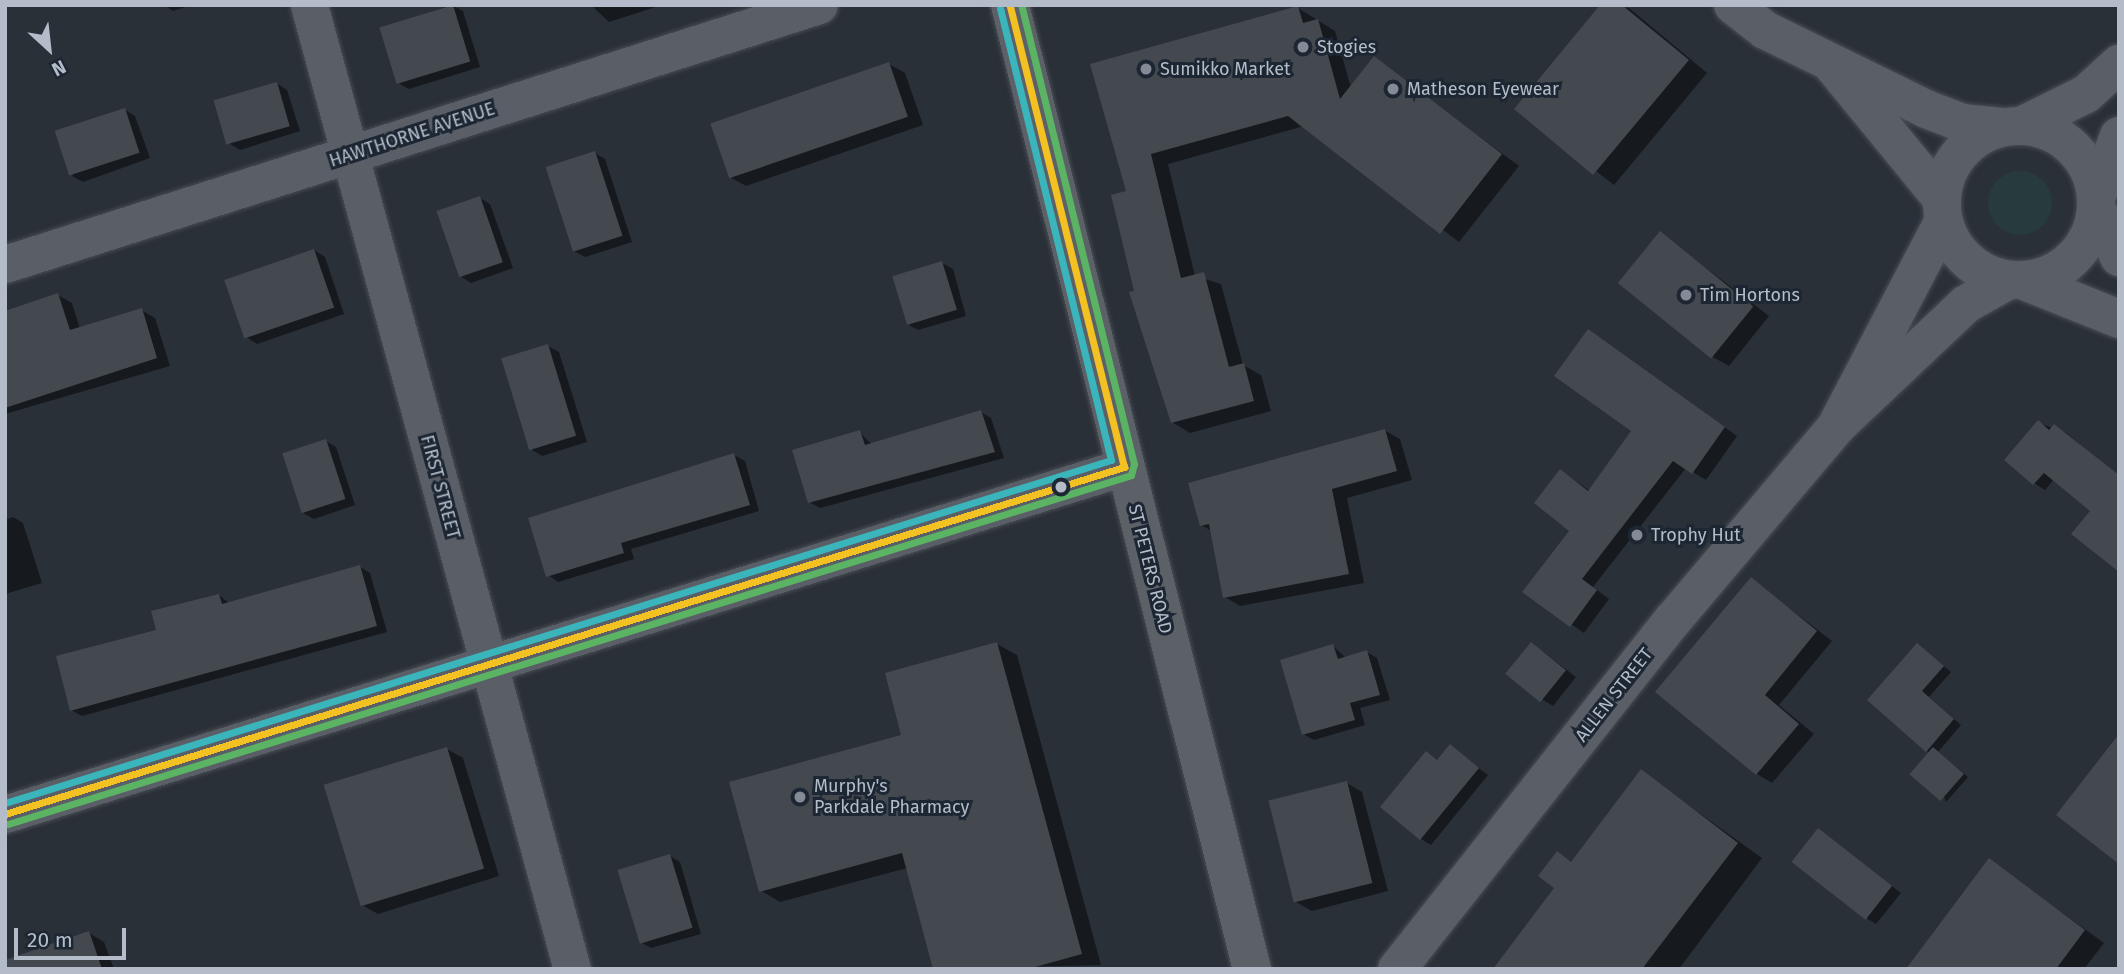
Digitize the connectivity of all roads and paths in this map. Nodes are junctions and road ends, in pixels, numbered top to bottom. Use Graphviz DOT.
graph roads {
  1 [pos="309,5"];
  2 [pos="818,5"];
  3 [pos="1010,5"];
  4 [pos="1733,5"];
  5 [pos="2119,64"];
  6 [pos="1833,66"];
  7 [pos="2013,126"];
  8 [pos="2119,136"];
  9 [pos="349,155"];
  10 [pos="2097,203"];
  11 [pos="1942,210"];
  12 [pos="2119,257"];
  13 [pos="5,264"];
  14 [pos="2015,280"];
  15 [pos="2119,319"];
  16 [pos="1837,426"];
  17 [pos="1124,467"];
  18 [pos="488,664"];
  19 [pos="5,814"];
  20 [pos="572,969"];
  21 [pos="1252,969"];
  22 [pos="1397,969"];
  1 -- 9 [label="street, FIRST STREET"];
  2 -- 9 [label="street, HAWTHORNE AVENUE"];
  3 -- 17 [label="main road, ST PETERS ROAD"];
  4 -- 6 [label="street"];
  5 -- 7 [label="street"];
  6 -- 7 [label="street"];
  6 -- 11 [label="street"];
  7 -- 10 [label="street"];
  7 -- 11 [label="street"];
  8 -- 10 [label="street"];
  9 -- 13 [label="street, HAWTHORNE AVENUE"];
  9 -- 18 [label="street, FIRST STREET"];
  10 -- 12 [label="street"];
  10 -- 14 [label="street"];
  11 -- 14 [label="street"];
  11 -- 16 [label="street, ALLEN STREET"];
  14 -- 15 [label="street"];
  14 -- 16 [label="street, ALLEN STREET"];
  16 -- 22 [label="street, ALLEN STREET"];
  17 -- 18 [label="street"];
  17 -- 21 [label="main road, ST PETERS ROAD"];
  18 -- 19 [label="street"];
  18 -- 20 [label="street, FIRST STREET"];
}
